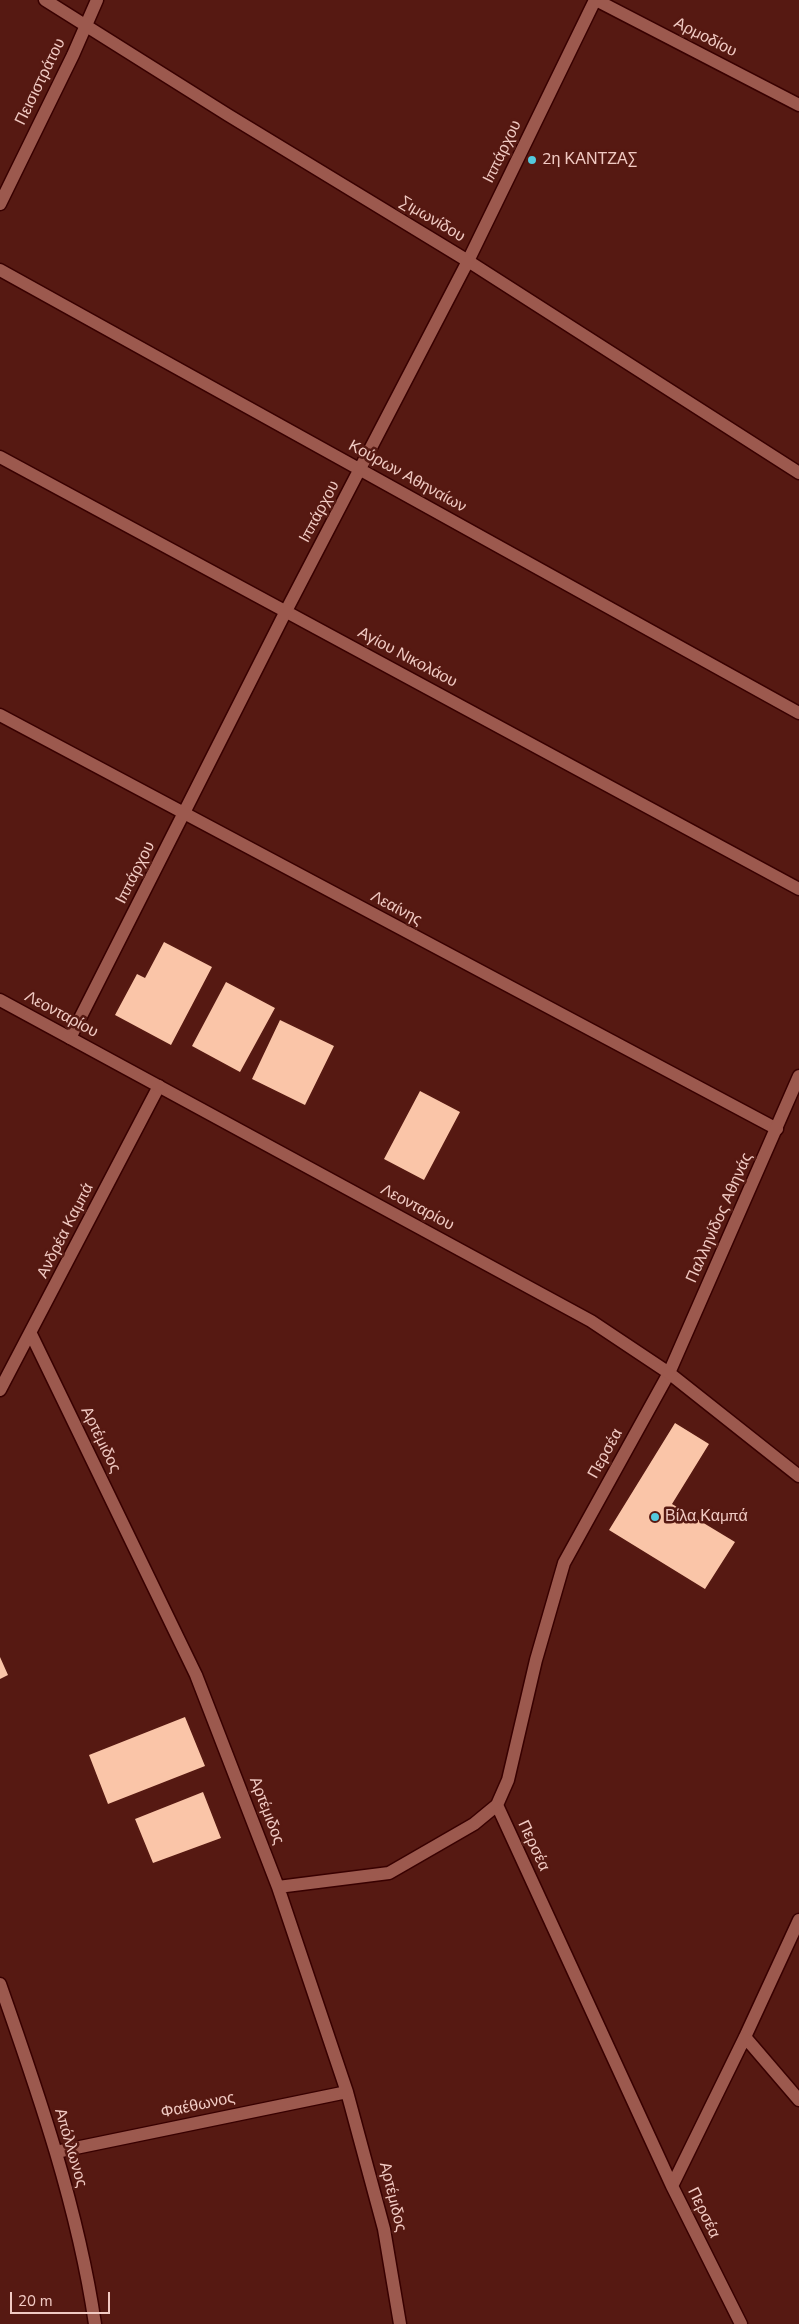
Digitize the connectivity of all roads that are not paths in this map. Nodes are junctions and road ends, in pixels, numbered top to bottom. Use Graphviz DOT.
graph roads {
  1 [pos="45,0"];
  2 [pos="97,0"];
  3 [pos="596,0"];
  4 [pos="86,27"];
  5 [pos="799,105"];
  6 [pos="0,204"];
  7 [pos="468,261"];
  8 [pos="0,270"];
  9 [pos="0,457"];
  10 [pos="361,470"];
  11 [pos="799,473"];
  12 [pos="286,611"];
  13 [pos="799,713"];
  14 [pos="0,715"];
  15 [pos="184,814"];
  16 [pos="799,889"];
  17 [pos="0,1000"];
  18 [pos="70,1038"];
  19 [pos="799,1076"];
  20 [pos="159,1086"];
  21 [pos="777,1129"];
  22 [pos="31,1334"];
  23 [pos="669,1373"];
  24 [pos="0,1390"];
  25 [pos="799,1476"];
  26 [pos="497,1805"];
  27 [pos="278,1887"];
  28 [pos="799,1920"];
  29 [pos="0,1984"];
  30 [pos="745,2037"];
  31 [pos="347,2092"];
  32 [pos="799,2100"];
  33 [pos="56,2152"];
  34 [pos="672,2186"];
  35 [pos="95,2324"];
  36 [pos="400,2324"];
  37 [pos="740,2324"];
  1 -- 4 [label="street, Σιμωνίδου"];
  2 -- 4 [label="street, Πεισιστράτου"];
  3 -- 5 [label="street, Αρμοδίου"];
  3 -- 7 [label="street, Ιππάρχου"];
  4 -- 6 [label="street, Πεισιστράτου"];
  4 -- 7 [label="street, Σιμωνίδου"];
  7 -- 10 [label="street, Ιππάρχου"];
  7 -- 11 [label="street, Σιμωνίδου"];
  8 -- 10 [label="street, Κούρων Αθηναίων"];
  9 -- 12 [label="street, Αγίου Νικολάου"];
  10 -- 12 [label="street, Ιππάρχου"];
  10 -- 13 [label="street, Κούρων Αθηναίων"];
  12 -- 15 [label="street, Ιππάρχου"];
  12 -- 16 [label="street, Αγίου Νικολάου"];
  14 -- 15 [label="street, Λεαίνης"];
  15 -- 18 [label="street, Ιππάρχου"];
  15 -- 21 [label="street, Λεαίνης"];
  17 -- 18 [label="street, Λεονταρίου"];
  18 -- 20 [label="street, Λεονταρίου"];
  19 -- 21 [label="street, Παλληνίδος Αθηνάς"];
  20 -- 22 [label="street, Ανδρέα Καμπά"];
  20 -- 23 [label="street, Λεονταρίου"];
  21 -- 23 [label="street, Παλληνίδος Αθηνάς"];
  22 -- 24 [label="street, Ανδρέα Καμπά"];
  22 -- 27 [label="street, Αρτέμιδος"];
  23 -- 25 [label="street, Λεονταρίου"];
  23 -- 26 [label="street, Περσέα"];
  26 -- 27 [label="street"];
  26 -- 34 [label="street, Περσέα"];
  27 -- 31 [label="street, Αρτέμιδος"];
  28 -- 30 [label="street"];
  29 -- 33 [label="street, Απόλλωνος"];
  30 -- 32 [label="street"];
  30 -- 34 [label="street"];
  31 -- 33 [label="street, Φαέθωνος"];
  31 -- 36 [label="street, Αρτέμιδος"];
  33 -- 35 [label="street, Απόλλωνος"];
  34 -- 37 [label="street, Περσέα"];
}
